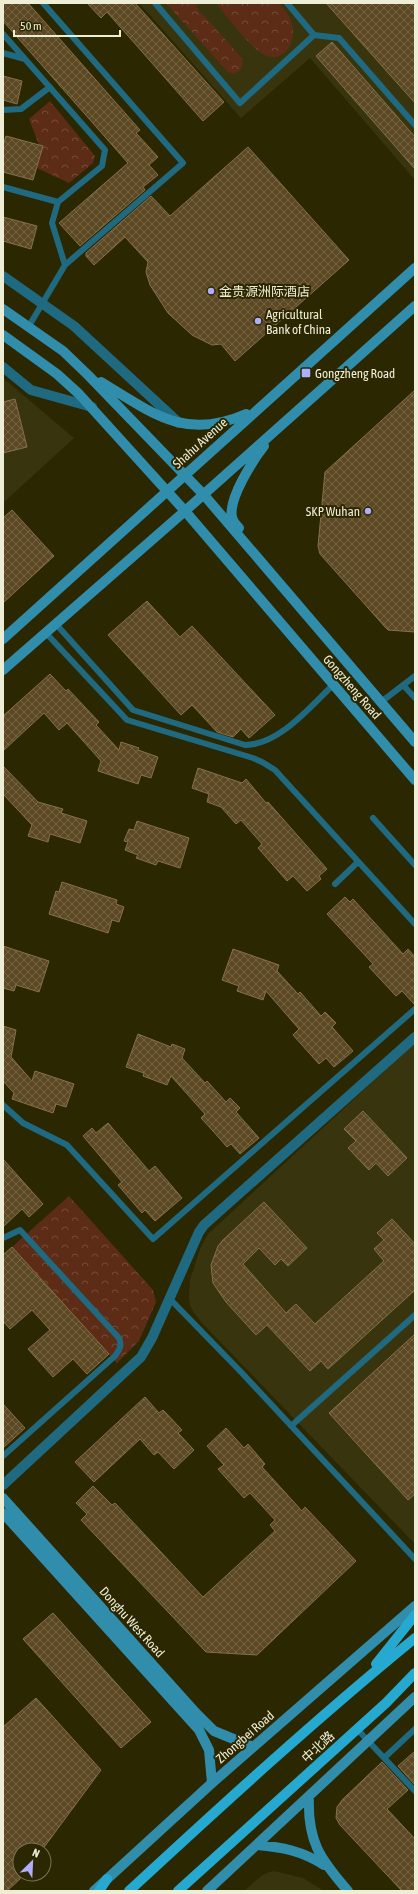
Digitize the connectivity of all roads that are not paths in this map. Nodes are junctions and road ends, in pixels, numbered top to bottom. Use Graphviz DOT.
graph roads {
  1 [pos="43,3"];
  2 [pos="155,3"];
  3 [pos="287,3"];
  4 [pos="3,34"];
  5 [pos="314,35"];
  6 [pos="3,53"];
  7 [pos="25,59"];
  8 [pos="50,87"];
  9 [pos="3,110"];
  10 [pos="415,125"];
  11 [pos="3,187"];
  12 [pos="58,202"];
  13 [pos="65,265"];
  14 [pos="415,268"];
  15 [pos="3,276"];
  16 [pos="43,303"];
  17 [pos="415,306"];
  18 [pos="3,309"];
  19 [pos="29,326"];
  20 [pos="3,335"];
  21 [pos="3,367"];
  22 [pos="88,374"];
  23 [pos="92,407"];
  24 [pos="256,410"];
  25 [pos="180,423"];
  26 [pos="274,432"];
  27 [pos="184,474"];
  28 [pos="167,491"];
  29 [pos="204,495"];
  30 [pos="185,511"];
  31 [pos="271,573"];
  32 [pos="55,623"];
  33 [pos="45,632"];
  34 [pos="3,638"];
  35 [pos="3,670"];
  36 [pos="415,676"];
  37 [pos="403,685"];
  38 [pos="333,686"];
  39 [pos="415,698"];
  40 [pos="381,702"];
  41 [pos="415,742"];
  42 [pos="415,780"];
  43 [pos="373,818"];
  44 [pos="358,862"];
  45 [pos="415,865"];
  46 [pos="335,884"];
  47 [pos="415,924"];
  48 [pos="415,1009"];
  49 [pos="415,1038"];
  50 [pos="3,1105"];
  51 [pos="3,1238"];
  52 [pos="170,1299"];
  53 [pos="415,1315"];
  54 [pos="291,1426"];
  55 [pos="3,1456"];
  56 [pos="3,1485"];
  57 [pos="3,1498"];
  58 [pos="3,1513"];
  59 [pos="415,1559"];
  60 [pos="415,1606"];
  61 [pos="415,1615"];
  62 [pos="415,1638"];
  63 [pos="415,1673"];
  64 [pos="364,1680"];
  65 [pos="415,1681"];
  66 [pos="415,1697"];
  67 [pos="386,1702"];
  68 [pos="357,1729"];
  69 [pos="415,1729"];
  70 [pos="368,1742"];
  71 [pos="253,1747"];
  72 [pos="384,1758"];
  73 [pos="212,1782"];
  74 [pos="415,1791"];
  75 [pos="309,1796"];
  76 [pos="257,1845"];
  77 [pos="326,1866"];
  78 [pos="107,1879"];
  79 [pos="94,1891"];
  80 [pos="99,1891"];
  81 [pos="129,1891"];
  82 [pos="178,1891"];
  83 [pos="207,1891"];
  84 [pos="348,1891"];
  1 -- 13 [label="lane"];
  2 -- 5 [label="lane"];
  3 -- 5 [label="lane"];
  4 -- 7 [label="lane"];
  5 -- 10 [label="lane"];
  6 -- 7 [label="lane"];
  7 -- 8 [label="lane"];
  8 -- 9 [label="lane"];
  8 -- 12 [label="lane"];
  11 -- 12 [label="lane"];
  12 -- 13 [label="lane"];
  13 -- 16 [label="lane"];
  14 -- 24 [label="main road, Shahu Avenue"];
  15 -- 16 [label="street"];
  16 -- 19 [label="lane"];
  16 -- 25 [label="street"];
  17 -- 26 [label="main road"];
  18 -- 19 [label="main road, Gongzheng Road"];
  19 -- 22 [label="main road, Gongzheng Road"];
  20 -- 23 [label="main road, Gongzheng Road"];
  21 -- 23 [label="street"];
  22 -- 25 [label="main road"];
  22 -- 27 [label="main road, Gongzheng Road"];
  23 -- 28 [label="main road, Gongzheng Road"];
  24 -- 25 [label="main road"];
  24 -- 27 [label="main road, Shahu Avenue"];
  26 -- 29 [label="main road"];
  26 -- 31 [label="main road"];
  27 -- 28 [label="main road, Shahu Avenue"];
  27 -- 29 [label="main road, Gongzheng Road"];
  28 -- 30 [label="main road, Gongzheng Road"];
  28 -- 34 [label="main road, Shahu Avenue"];
  29 -- 30 [label="main road"];
  29 -- 31 [label="main road, Gongzheng Road"];
  30 -- 32 [label="main road"];
  30 -- 38 [label="main road, Gongzheng Road"];
  31 -- 40 [label="main road, Gongzheng Road"];
  32 -- 33 [label="main road"];
  32 -- 38 [label="lane"];
  33 -- 35 [label="main road"];
  33 -- 44 [label="lane"];
  36 -- 37 [label="lane"];
  37 -- 39 [label="lane"];
  37 -- 40 [label="lane"];
  38 -- 42 [label="main road, Gongzheng Road"];
  40 -- 41 [label="main road, Gongzheng Road"];
  43 -- 45 [label="lane"];
  44 -- 46 [label="lane"];
  44 -- 47 [label="lane"];
  48 -- 50 [label="lane"];
  49 -- 52 [label="street"];
  51 -- 55 [label="lane"];
  52 -- 54 [label="lane"];
  52 -- 56 [label="street"];
  53 -- 54 [label="lane"];
  54 -- 59 [label="lane"];
  57 -- 71 [label="main road, Donghu West Road"];
  58 -- 73 [label="main road, Donghu West Road"];
  60 -- 71 [label="main road, Zhongbei Road"];
  61 -- 64 [label="main road"];
  62 -- 64 [label="main road"];
  63 -- 67 [label="main road"];
  64 -- 81 [label="main road"];
  65 -- 67 [label="main road"];
  66 -- 70 [label="main road"];
  67 -- 68 [label="main road"];
  68 -- 70 [label="lane"];
  68 -- 82 [label="main road"];
  69 -- 72 [label="lane"];
  70 -- 72 [label="lane"];
  70 -- 75 [label="main road"];
  71 -- 73 [label="main road, Zhongbei Road"];
  72 -- 74 [label="lane"];
  73 -- 78 [label="main road, Zhongbei Road"];
  75 -- 76 [label="main road"];
  75 -- 77 [label="main road"];
  76 -- 77 [label="main road"];
  76 -- 83 [label="main road"];
  77 -- 84 [label="main road"];
  78 -- 79 [label="main road, Zhongbei Road"];
  78 -- 80 [label="main road"];
}
